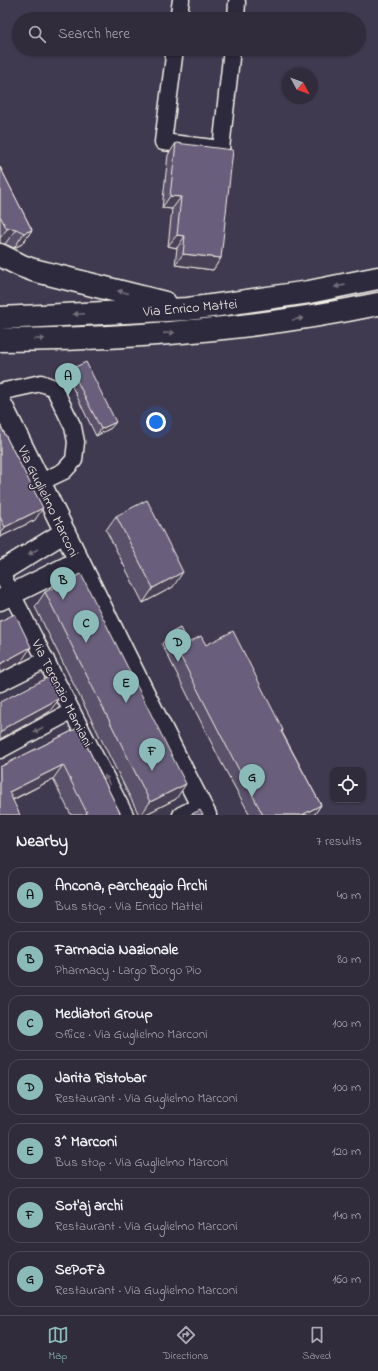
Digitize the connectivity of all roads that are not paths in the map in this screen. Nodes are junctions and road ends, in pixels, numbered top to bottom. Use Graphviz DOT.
graph roads {
  1 [pos="181,0"];
  2 [pos="235,1"];
  3 [pos="179,12"];
  4 [pos="236,12"];
  5 [pos="174,56"];
  6 [pos="231,56"];
  7 [pos="0,255"];
  8 [pos="378,278"];
  9 [pos="378,304"];
  10 [pos="188,309"];
  11 [pos="0,318"];
  12 [pos="0,340"];
  13 [pos="0,392"];
  14 [pos="0,401"];
  15 [pos="41,482"];
  16 [pos="65,532"];
  17 [pos="79,561"];
  18 [pos="0,571"];
  19 [pos="3,598"];
  20 [pos="46,660"];
  21 [pos="0,683"];
  22 [pos="72,711"];
  23 [pos="0,750"];
  24 [pos="203,810"];
  25 [pos="125,815"];
  26 [pos="181,815"];
  1 -- 3 [label="street"];
  2 -- 4 [label="street"];
  5 -- 6 [label="street"];
  10 -- 7 [label="highway, one-way"];
  8 -- 10 [label="highway, Via Enrico Mattei, one-way"];
  12 -- 9 [label="highway, Via Enrico Mattei, one-way"];
  10 -- 11 [label="highway, Via Enrico Mattei, one-way"];
  13 -- 15 [label="street"];
  14 -- 15 [label="main road, Via Guglielmo Marconi"];
  15 -- 16 [label="main road, Via Guglielmo Marconi"];
  16 -- 17 [label="main road, Via Guglielmo Marconi"];
  16 -- 18 [label="main road, one-way"];
  17 -- 19 [label="main road"];
  17 -- 24 [label="main road, Via Guglielmo Marconi"];
  18 -- 19 [label="street, Via Terenzio Mamiani"];
  19 -- 20 [label="street, Via Terenzio Mamiani"];
  20 -- 21 [label="street"];
  20 -- 22 [label="street, Via Terenzio Mamiani"];
  22 -- 23 [label="street, one-way"];
  25 -- 22 [label="street, Via Terenzio Mamiani, one-way"];
  24 -- 26 [label="street"];
}
